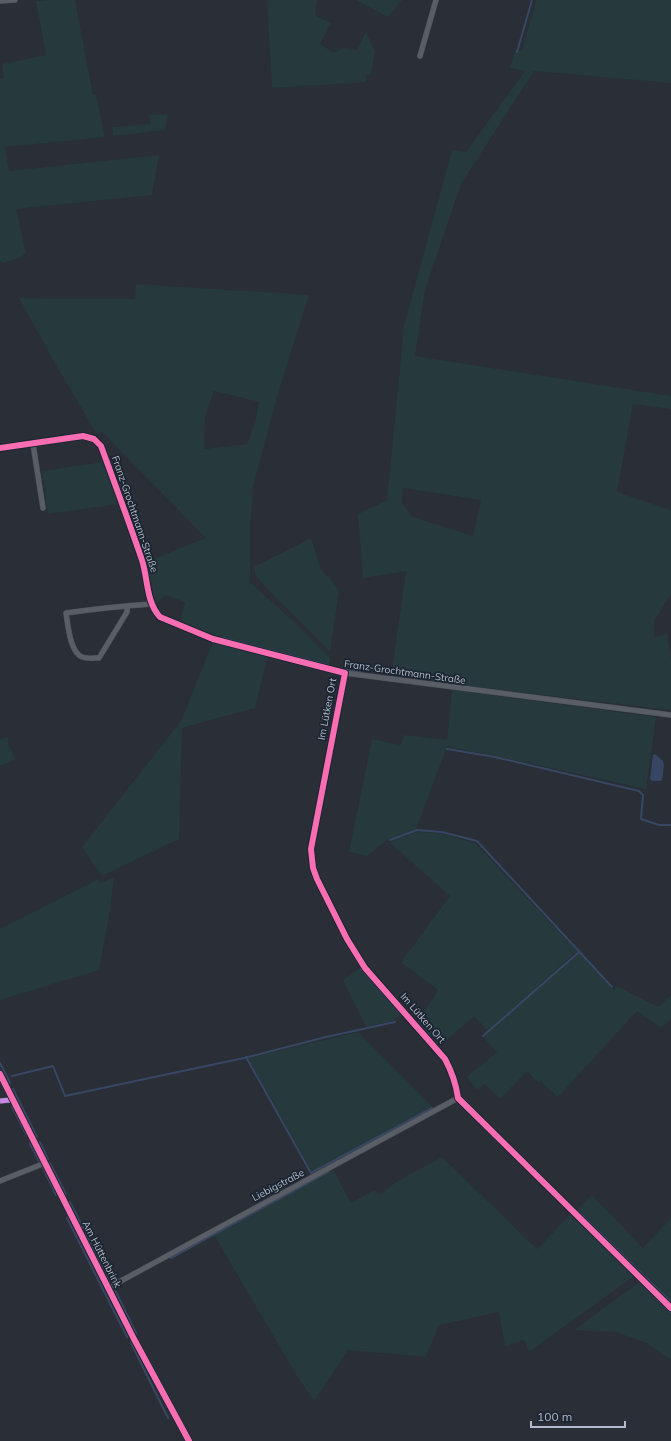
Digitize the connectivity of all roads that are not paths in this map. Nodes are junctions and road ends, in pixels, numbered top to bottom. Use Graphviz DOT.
graph roads {
  1 [pos="15,0"];
  2 [pos="436,0"];
  3 [pos="0,1"];
  4 [pos="420,56"];
  5 [pos="33,444"];
  6 [pos="0,448"];
  7 [pos="43,508"];
  8 [pos="151,604"];
  9 [pos="127,606"];
  10 [pos="345,673"];
  11 [pos="671,715"];
  12 [pos="0,1074"];
  13 [pos="458,1098"];
  14 [pos="12,1099"];
  15 [pos="0,1101"];
  16 [pos="45,1163"];
  17 [pos="0,1181"];
  18 [pos="108,1288"];
  19 [pos="671,1308"];
  20 [pos="189,1441"];
  1 -- 3 [label="street"];
  2 -- 4 [label="street"];
  5 -- 6 [label="street, Franz-Grochtmann-Straße"];
  5 -- 7 [label="street"];
  5 -- 8 [label="street, Franz-Grochtmann-Straße"];
  8 -- 9 [label="street"];
  8 -- 10 [label="street, Franz-Grochtmann-Straße"];
  9 -- 9 [label="street"];
  10 -- 11 [label="street, Franz-Grochtmann-Straße"];
  10 -- 13 [label="street, Im Lütken Ort"];
  12 -- 14 [label="street, Am Hüttenbrink"];
  13 -- 18 [label="street, Liebigstraße"];
  13 -- 19 [label="street"];
  14 -- 15 [label="street"];
  14 -- 16 [label="street, Am Hüttenbrink"];
  16 -- 17 [label="street"];
  16 -- 18 [label="street, Am Hüttenbrink"];
  18 -- 20 [label="street, Am Hüttenbrink"];
}
